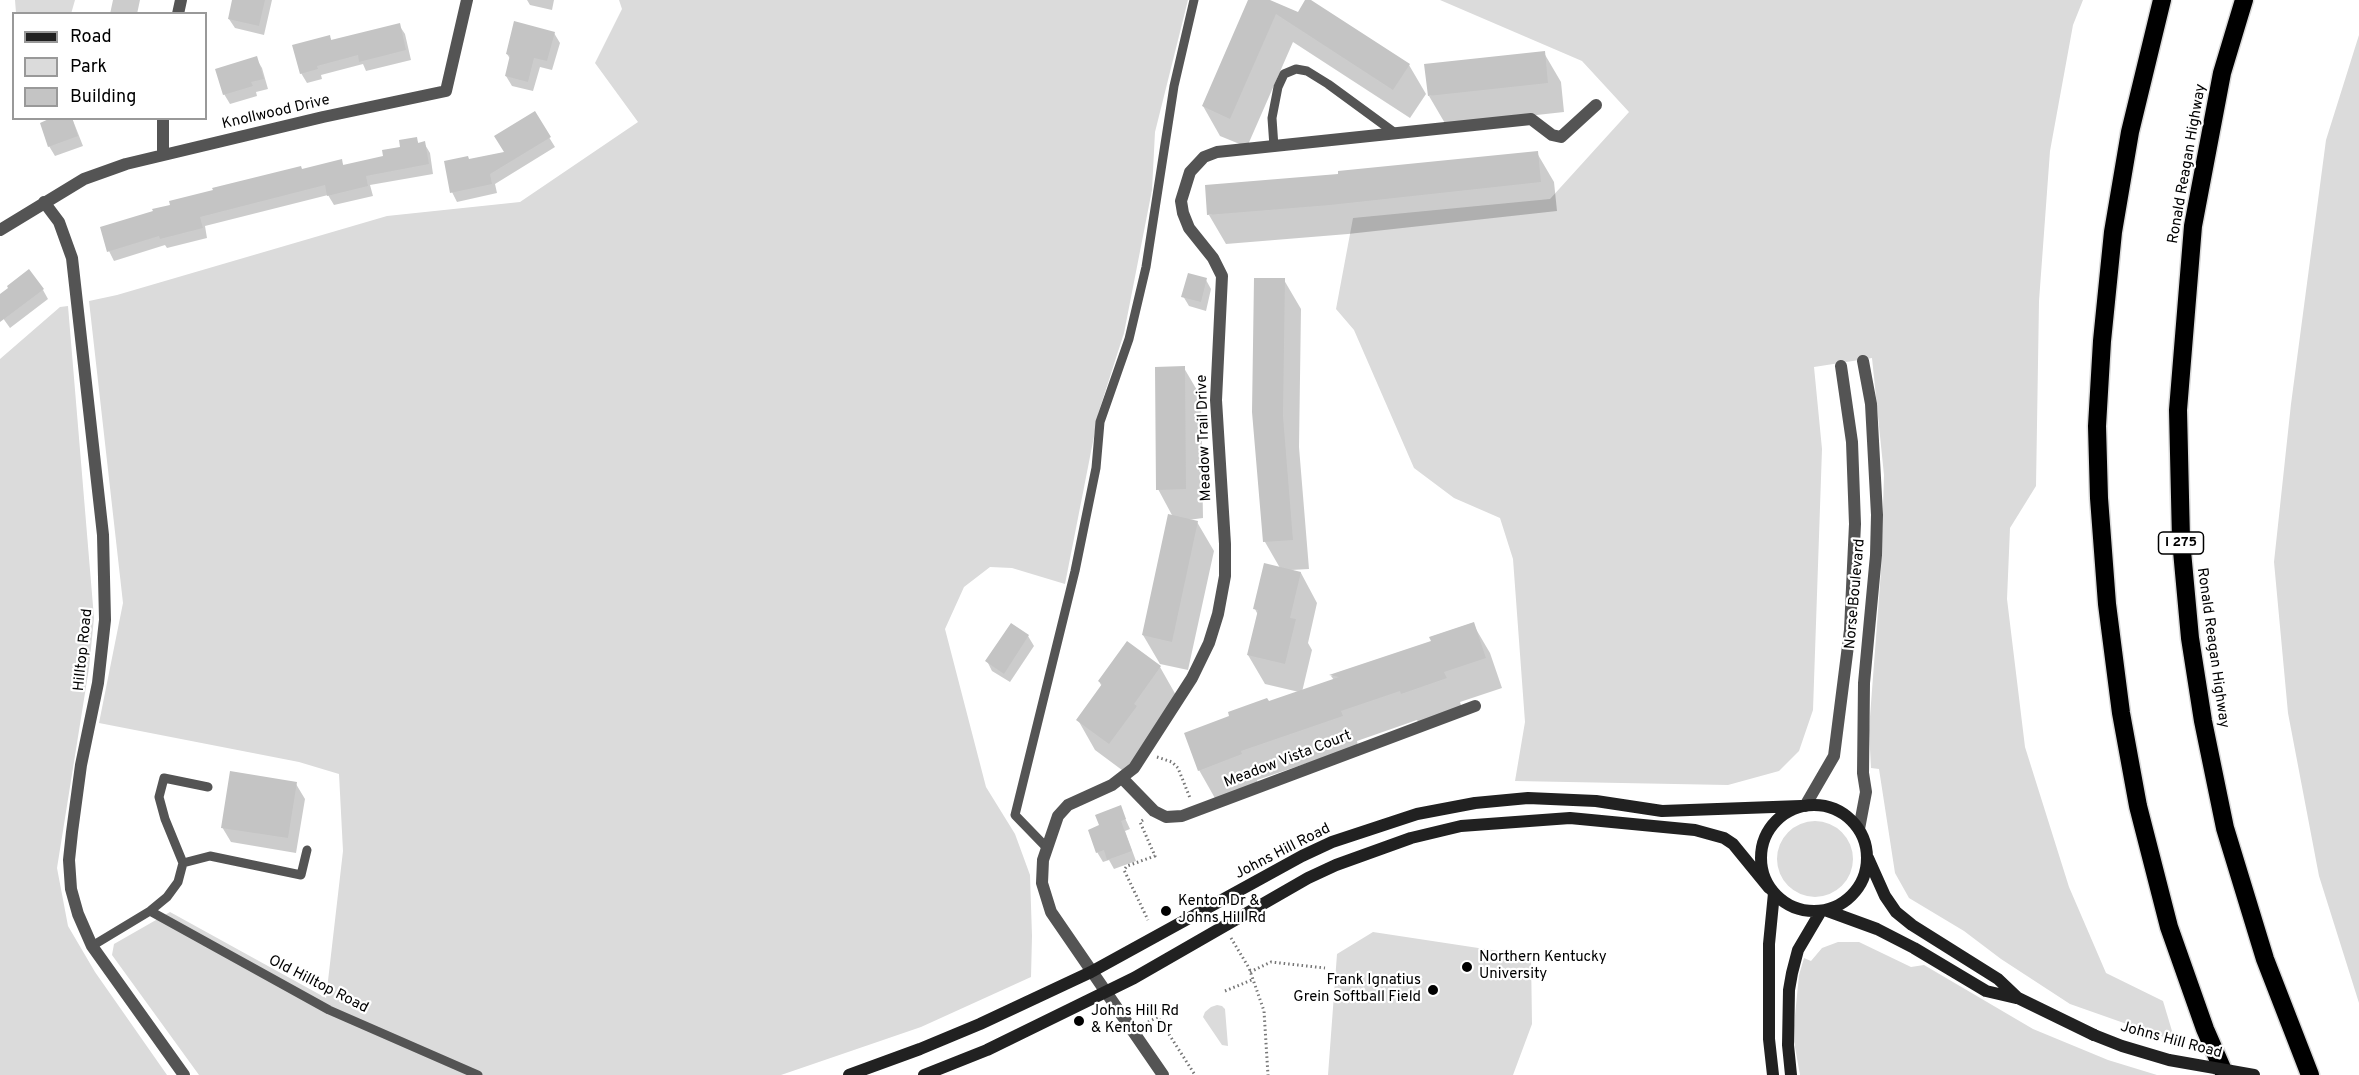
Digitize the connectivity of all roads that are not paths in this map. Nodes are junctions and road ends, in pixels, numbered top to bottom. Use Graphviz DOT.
graph roads {
  1 [pos="468,0"];
  2 [pos="1194,0"];
  3 [pos="2162,0"];
  4 [pos="2244,0"];
  5 [pos="1596,105"];
  6 [pos="163,120"];
  7 [pos="1395,133"];
  8 [pos="1274,147"];
  9 [pos="163,154"];
  10 [pos="44,202"];
  11 [pos="0,231"];
  12 [pos="1863,361"];
  13 [pos="1841,366"];
  14 [pos="1475,706"];
  15 [pos="1122,778"];
  16 [pos="208,787"];
  17 [pos="1803,806"];
  18 [pos="1859,829"];
  19 [pos="1047,848"];
  20 [pos="307,850"];
  21 [pos="1867,854"];
  22 [pos="183,863"];
  23 [pos="1772,890"];
  24 [pos="150,911"];
  25 [pos="1823,911"];
  26 [pos="92,946"];
  27 [pos="1091,972"];
  28 [pos="1105,992"];
  29 [pos="2018,998"];
  30 [pos="184,1075"];
  31 [pos="478,1075"];
  32 [pos="849,1075"];
  33 [pos="924,1075"];
  34 [pos="1163,1075"];
  35 [pos="1773,1075"];
  36 [pos="1791,1075"];
  37 [pos="2225,1075"];
  38 [pos="2254,1075"];
  39 [pos="2310,1075"];
  1 -- 9 [label="street, Knollwood Drive"];
  2 -- 19 [label="lane"];
  3 -- 37 [label="highway"];
  4 -- 39 [label="highway, Ronald Reagan Highway / I 275"];
  5 -- 7 [label="street, Meadow Trail Drive"];
  6 -- 9 [label="street"];
  7 -- 8 [label="street, Meadow Trail Drive"];
  7 -- 8 [label="lane"];
  8 -- 15 [label="street, Meadow Trail Drive"];
  9 -- 10 [label="street, Knollwood Drive"];
  10 -- 11 [label="street, Knollwood Drive"];
  10 -- 26 [label="street, Hilltop Road"];
  12 -- 18 [label="street, Norse Boulevard"];
  13 -- 17 [label="street, Norse Boulevard"];
  14 -- 15 [label="street, Meadow Vista Court"];
  15 -- 19 [label="street, Meadow Trail Drive"];
  16 -- 22 [label="lane"];
  17 -- 18 [label="main road"];
  17 -- 23 [label="main road"];
  17 -- 27 [label="main road, Johns Hill Road"];
  18 -- 21 [label="main road"];
  19 -- 27 [label="street, Meadow Trail Drive"];
  20 -- 22 [label="lane"];
  21 -- 25 [label="main road"];
  21 -- 29 [label="main road, Johns Hill Road"];
  22 -- 24 [label="lane"];
  23 -- 25 [label="main road"];
  23 -- 28 [label="main road"];
  23 -- 35 [label="main road"];
  24 -- 26 [label="lane"];
  24 -- 31 [label="lane, Old Hilltop Road"];
  25 -- 29 [label="main road, Johns Hill Road"];
  25 -- 36 [label="main road"];
  26 -- 30 [label="street, Hilltop Road"];
  27 -- 28 [label="street, Meadow Trail Drive"];
  27 -- 32 [label="main road, Johns Hill Road"];
  28 -- 33 [label="main road"];
  28 -- 34 [label="street, Meadow Trail Drive"];
  29 -- 38 [label="main road, Johns Hill Road, bridge"];
}
